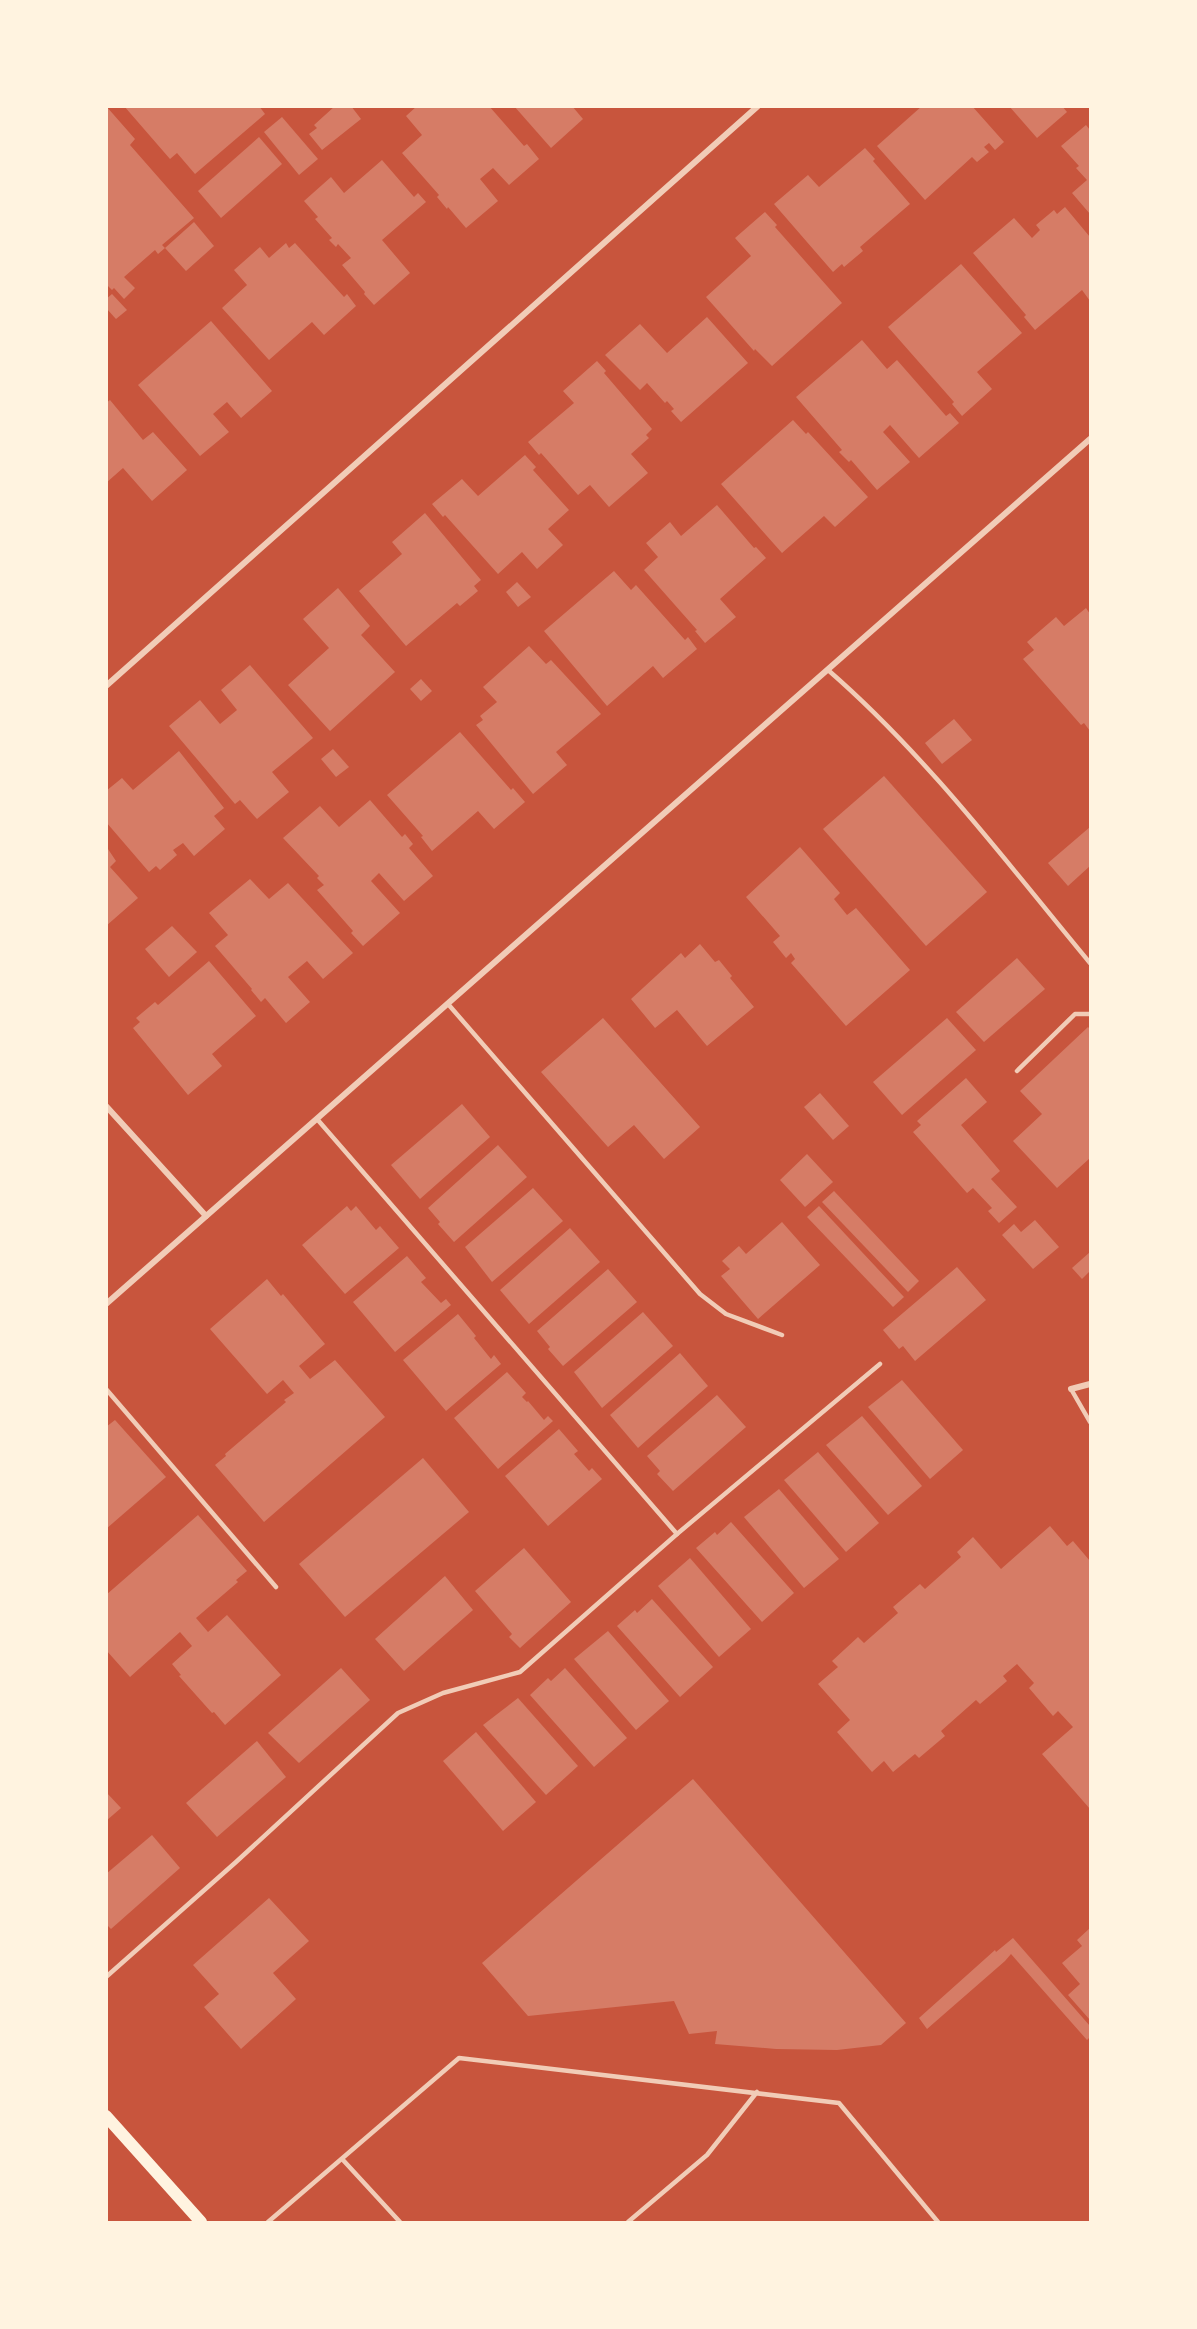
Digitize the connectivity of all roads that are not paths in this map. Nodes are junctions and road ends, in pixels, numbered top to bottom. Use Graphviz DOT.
graph roads {
  1 [pos="758,106"];
  2 [pos="1090,439"];
  3 [pos="828,670"];
  4 [pos="106,686"];
  5 [pos="1090,963"];
  6 [pos="448,1004"];
  7 [pos="1090,1014"];
  8 [pos="1017,1071"];
  9 [pos="106,1106"];
  10 [pos="317,1119"];
  11 [pos="206,1216"];
  12 [pos="106,1304"];
  13 [pos="782,1335"];
  14 [pos="880,1364"];
  15 [pos="1090,1384"];
  16 [pos="106,1389"];
  17 [pos="1071,1389"];
  18 [pos="1090,1422"];
  19 [pos="677,1534"];
  20 [pos="276,1587"];
  21 [pos="106,1977"];
  22 [pos="757,2092"];
  23 [pos="106,2116"];
  24 [pos="343,2160"];
  25 [pos="201,2223"];
  26 [pos="268,2223"];
  27 [pos="400,2223"];
  28 [pos="628,2223"];
  29 [pos="938,2223"];
  1 -- 4 [label="street"];
  2 -- 3 [label="street"];
  3 -- 5 [label="lane"];
  3 -- 6 [label="street"];
  6 -- 10 [label="street"];
  6 -- 13 [label="lane"];
  7 -- 8 [label="lane"];
  9 -- 11 [label="street"];
  10 -- 11 [label="street"];
  10 -- 19 [label="lane"];
  11 -- 12 [label="street"];
  14 -- 19 [label="lane"];
  15 -- 17 [label="street"];
  16 -- 20 [label="lane"];
  17 -- 18 [label="lane"];
  19 -- 21 [label="lane"];
  22 -- 24 [label="lane"];
  22 -- 28 [label="lane"];
  22 -- 29 [label="lane"];
  23 -- 25 [label="main road"];
  24 -- 26 [label="lane"];
  24 -- 27 [label="lane"];
}
